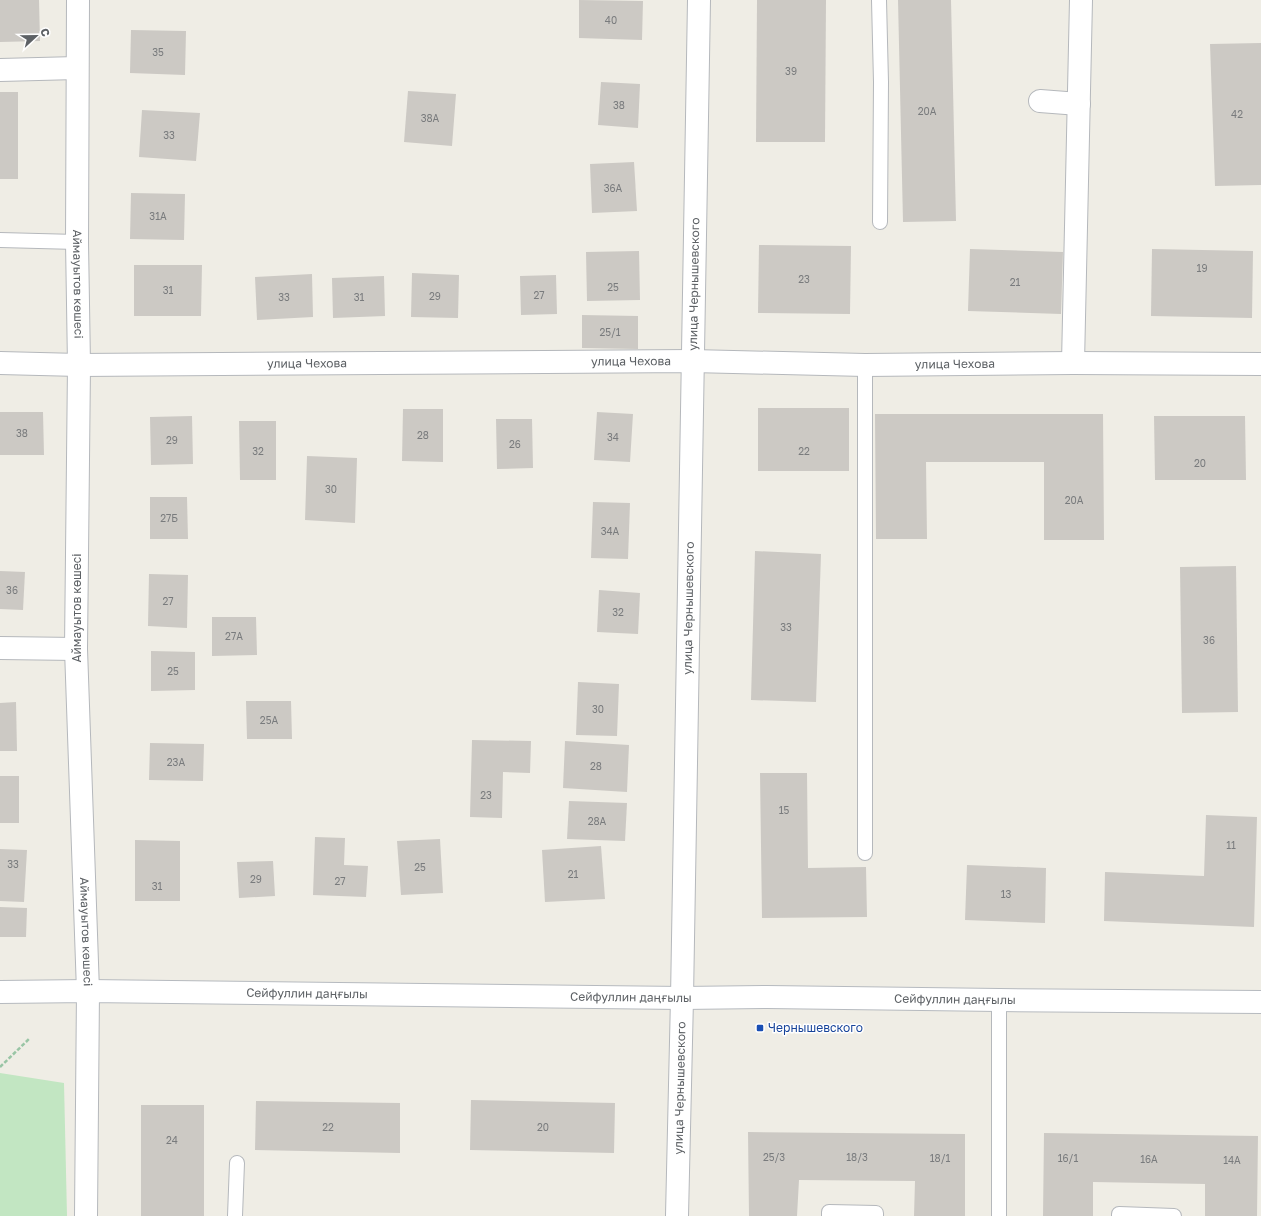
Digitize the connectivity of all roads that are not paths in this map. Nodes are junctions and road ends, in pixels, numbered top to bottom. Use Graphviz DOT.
graph roads {
  1 [pos="78,0"];
  2 [pos="699,0"];
  3 [pos="879,0"];
  4 [pos="1081,0"];
  5 [pos="77,68"];
  6 [pos="0,70"];
  7 [pos="1040,101"];
  8 [pos="1079,104"];
  9 [pos="880,222"];
  10 [pos="0,240"];
  11 [pos="77,242"];
  12 [pos="692,361"];
  13 [pos="0,363"];
  14 [pos="1073,363"];
  15 [pos="1261,364"];
  16 [pos="79,365"];
  17 [pos="865,365"];
  18 [pos="0,648"];
  19 [pos="76,649"];
  20 [pos="865,853"];
  21 [pos="88,991"];
  22 [pos="0,992"];
  23 [pos="682,998"];
  24 [pos="999,1000"];
  25 [pos="1261,1002"];
  26 [pos="237,1163"];
  27 [pos="86,1216"];
  28 [pos="235,1216"];
  29 [pos="677,1216"];
  30 [pos="828,1216"];
  31 [pos="876,1216"];
  32 [pos="999,1216"];
  33 [pos="1119,1216"];
  34 [pos="1174,1216"];
  1 -- 5 [label="street, Аймауытов көшесі"];
  2 -- 12 [label="street, улица Чернышевского"];
  3 -- 9 [label="lane"];
  4 -- 8 [label="street"];
  5 -- 6 [label="street"];
  5 -- 11 [label="street, Аймауытов көшесі"];
  7 -- 8 [label="street"];
  8 -- 14 [label="street"];
  10 -- 11 [label="lane"];
  11 -- 16 [label="street, Аймауытов көшесі"];
  12 -- 16 [label="street, улица Чехова"];
  12 -- 17 [label="street, улица Чехова"];
  12 -- 23 [label="street, улица Чернышевского"];
  13 -- 16 [label="street, улица Чехова"];
  14 -- 15 [label="street, улица Чехова"];
  14 -- 17 [label="street, улица Чехова"];
  16 -- 19 [label="street, Аймауытов көшесі"];
  17 -- 20 [label="lane"];
  18 -- 19 [label="street"];
  19 -- 21 [label="street, Аймауытов көшесі"];
  21 -- 22 [label="street, Сейфуллин даңғылы"];
  21 -- 23 [label="street, Сейфуллин даңғылы"];
  21 -- 27 [label="street, Аймауытов көшесі"];
  23 -- 24 [label="street, Сейфуллин даңғылы"];
  23 -- 29 [label="street, улица Чернышевского"];
  24 -- 25 [label="street, Сейфуллин даңғылы"];
  24 -- 32 [label="lane"];
  26 -- 28 [label="lane"];
  30 -- 31 [label="lane"];
  33 -- 34 [label="lane"];
}
